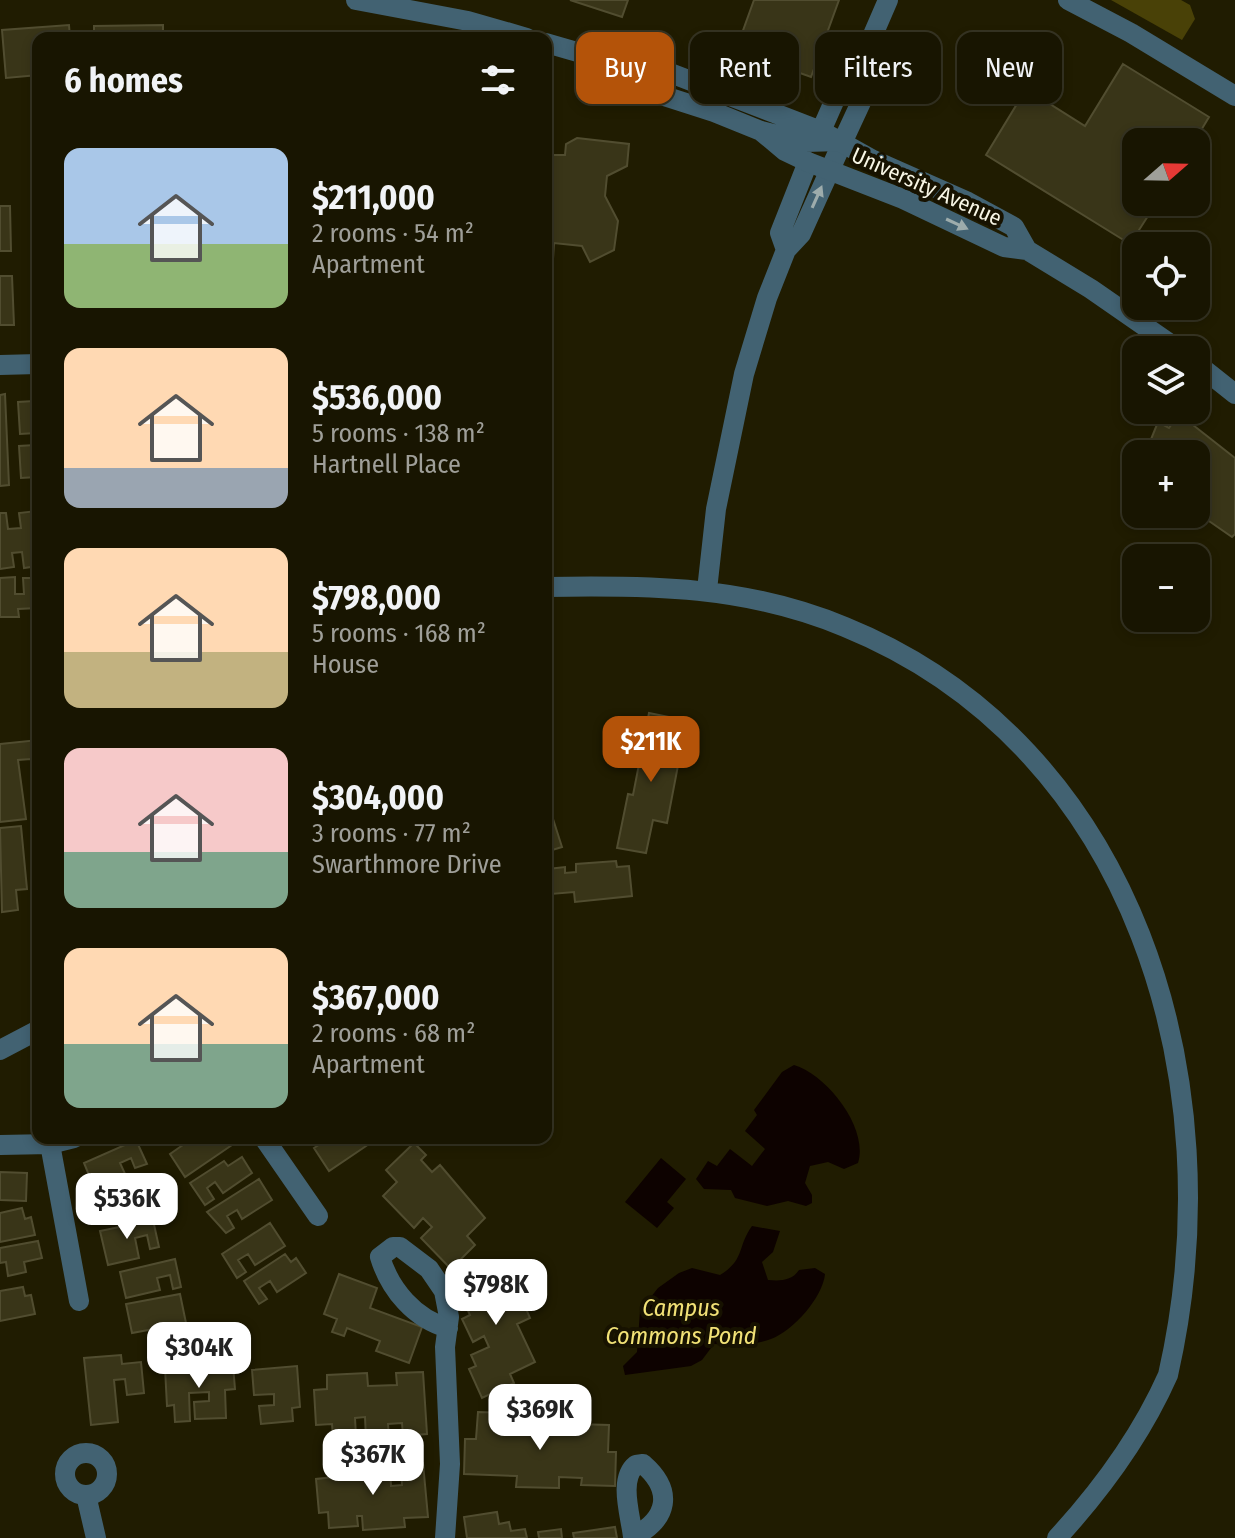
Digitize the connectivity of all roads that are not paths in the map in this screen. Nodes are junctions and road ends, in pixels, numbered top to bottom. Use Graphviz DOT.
graph roads {
  1 [pos="356,0"];
  2 [pos="888,0"];
  3 [pos="1068,0"];
  4 [pos="506,32"];
  5 [pos="874,32"];
  6 [pos="552,45"];
  7 [pos="576,52"];
  8 [pos="674,74"];
  9 [pos="1235,96"];
  10 [pos="674,99"];
  11 [pos="833,104"];
  12 [pos="860,104"];
  13 [pos="761,131"];
  14 [pos="821,131"];
  15 [pos="843,141"];
  16 [pos="808,162"];
  17 [pos="830,169"];
  18 [pos="786,250"];
  19 [pos="1027,250"];
  20 [pos="1159,336"];
  21 [pos="32,364"];
  22 [pos="0,365"];
  23 [pos="1210,374"];
  24 [pos="1235,394"];
  25 [pos="552,587"];
  26 [pos="707,590"];
  27 [pos="1137,883"];
  28 [pos="32,1033"];
  29 [pos="0,1050"];
  30 [pos="50,1144"];
  31 [pos="268,1144"];
  32 [pos="0,1145"];
  33 [pos="318,1216"];
  34 [pos="1206,1244"];
  35 [pos="79,1301"];
  36 [pos="448,1328"];
  37 [pos="86,1495"];
  38 [pos="96,1538"];
  39 [pos="445,1538"];
  40 [pos="1057,1538"];
  1 -- 4 [label="street"];
  2 -- 5 [label="street"];
  3 -- 9 [label="street"];
  6 -- 7 [label="street, University Avenue"];
  8 -- 14 [label="street, University Avenue"];
  10 -- 13 [label="street, University Avenue"];
  11 -- 14 [label="street"];
  12 -- 15 [label="street"];
  13 -- 15 [label="street, University Avenue"];
  13 -- 16 [label="street, University Avenue"];
  14 -- 15 [label="street, University Avenue"];
  15 -- 16 [label="street, University Avenue"];
  15 -- 17 [label="street"];
  15 -- 19 [label="street, University Avenue"];
  16 -- 17 [label="street, University Avenue"];
  16 -- 18 [label="street"];
  18 -- 17 [label="street, one-way"];
  17 -- 19 [label="street, University Avenue, one-way"];
  18 -- 26 [label="street"];
  19 -- 20 [label="street, University Avenue"];
  21 -- 22 [label="street"];
  23 -- 24 [label="street"];
  25 -- 26 [label="street"];
  26 -- 27 [label="street"];
  28 -- 29 [label="street"];
  30 -- 32 [label="street"];
  30 -- 35 [label="street"];
  31 -- 33 [label="street"];
  34 -- 40 [label="street"];
  36 -- 39 [label="street"];
  37 -- 38 [label="street"];
}
